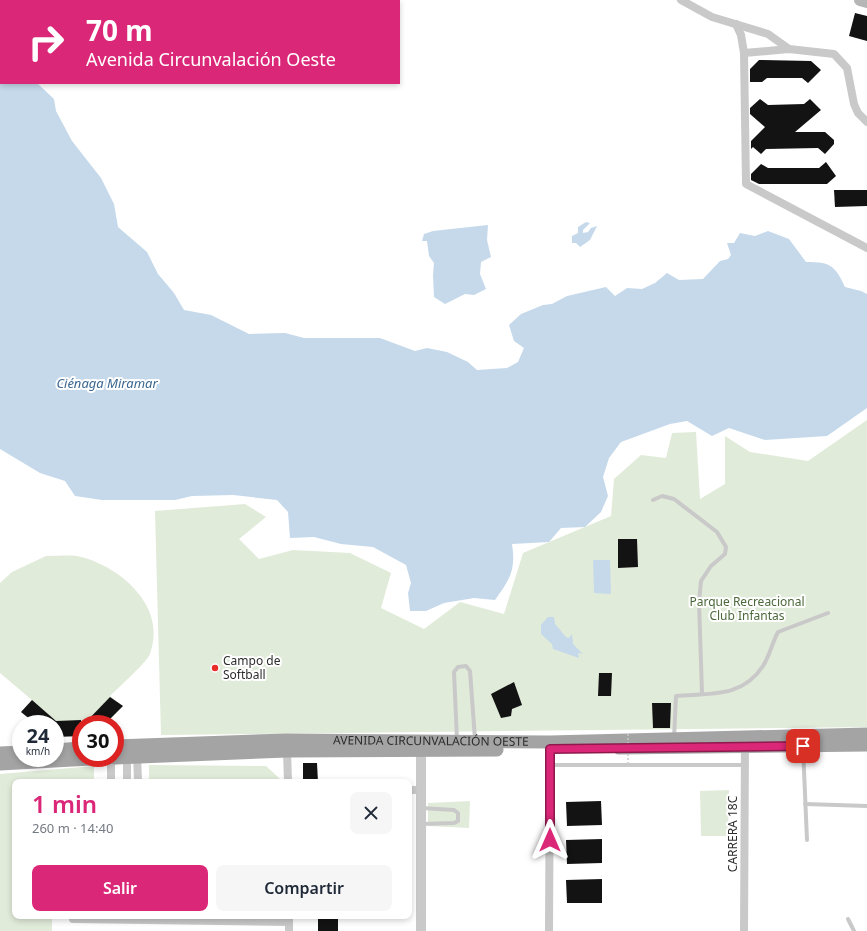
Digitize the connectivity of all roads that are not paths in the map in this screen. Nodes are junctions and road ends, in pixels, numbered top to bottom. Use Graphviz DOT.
graph roads {
  1 [pos="681,0"];
  2 [pos="860,0"];
  3 [pos="867,2"];
  4 [pos="736,24"];
  5 [pos="789,49"];
  6 [pos="744,53"];
  7 [pos="867,122"];
  8 [pos="867,248"];
  9 [pos="653,500"];
  10 [pos="828,613"];
  11 [pos="702,693"];
  12 [pos="867,734"];
  13 [pos="674,738"];
  14 [pos="457,741"];
  15 [pos="475,741"];
  16 [pos="745,742"];
  17 [pos="550,745"];
  18 [pos="867,745"];
  19 [pos="421,746"];
  20 [pos="803,746"];
  21 [pos="126,751"];
  22 [pos="287,751"];
  23 [pos="12,752"];
  24 [pos="0,753"];
  25 [pos="72,760"];
  26 [pos="0,764"];
  27 [pos="550,765"];
  28 [pos="745,765"];
  29 [pos="110,767"];
  30 [pos="111,779"];
  31 [pos="127,779"];
  32 [pos="137,779"];
  33 [pos="288,779"];
  34 [pos="412,790"];
  35 [pos="422,790"];
  36 [pos="805,804"];
  37 [pos="867,806"];
  38 [pos="421,808"];
  39 [pos="421,824"];
  40 [pos="807,840"];
  41 [pos="289,919"];
  42 [pos="848,919"];
  43 [pos="289,931"];
  44 [pos="421,931"];
  45 [pos="550,931"];
  46 [pos="744,931"];
  47 [pos="854,931"];
  1 -- 4 [label="street"];
  2 -- 3 [label="main road"];
  4 -- 5 [label="street"];
  4 -- 6 [label="street"];
  5 -- 6 [label="street"];
  5 -- 7 [label="street"];
  6 -- 8 [label="street"];
  9 -- 11 [label="lane"];
  10 -- 11 [label="lane"];
  11 -- 13 [label="lane"];
  12 -- 16 [label="main road, AVENIDA CIRCUNVALACIÓN OESTE"];
  13 -- 16 [label="main road, AVENIDA CIRCUNVALACIÓN OESTE"];
  13 -- 17 [label="main road, AVENIDA CIRCUNVALACIÓN OESTE"];
  14 -- 15 [label="main road, AVENIDA CIRCUNVALACIÓN OESTE"];
  14 -- 15 [label="lane"];
  14 -- 19 [label="main road, AVENIDA CIRCUNVALACIÓN OESTE"];
  15 -- 17 [label="main road, AVENIDA CIRCUNVALACIÓN OESTE"];
  16 -- 17 [label="main road, AVENIDA CIRCUNVALACIÓN OESTE"];
  16 -- 20 [label="main road, AVENIDA CIRCUNVALACIÓN OESTE"];
  16 -- 28 [label="street, CARRERA 18C"];
  17 -- 19 [label="main road, AVENIDA CIRCUNVALACIÓN OESTE"];
  17 -- 27 [label="street"];
  18 -- 20 [label="main road, AVENIDA CIRCUNVALACIÓN OESTE"];
  19 -- 21 [label="main road, AVENIDA CIRCUNVALACIÓN OESTE"];
  19 -- 22 [label="main road, AVENIDA CIRCUNVALACIÓN OESTE"];
  19 -- 35 [label="street"];
  20 -- 36 [label="lane"];
  21 -- 22 [label="main road, AVENIDA CIRCUNVALACIÓN OESTE"];
  21 -- 31 [label="street"];
  21 -- 32 [label="street"];
  22 -- 33 [label="street"];
  23 -- 24 [label="main road"];
  25 -- 26 [label="main road"];
  27 -- 28 [label="lane"];
  27 -- 45 [label="street"];
  28 -- 46 [label="street, CARRERA 18C"];
  29 -- 30 [label="street"];
  34 -- 35 [label="street"];
  35 -- 38 [label="street"];
  36 -- 37 [label="lane"];
  36 -- 40 [label="lane"];
  38 -- 39 [label="street"];
  38 -- 39 [label="lane"];
  39 -- 44 [label="street"];
  41 -- 43 [label="street"];
  42 -- 47 [label="lane"];
}
